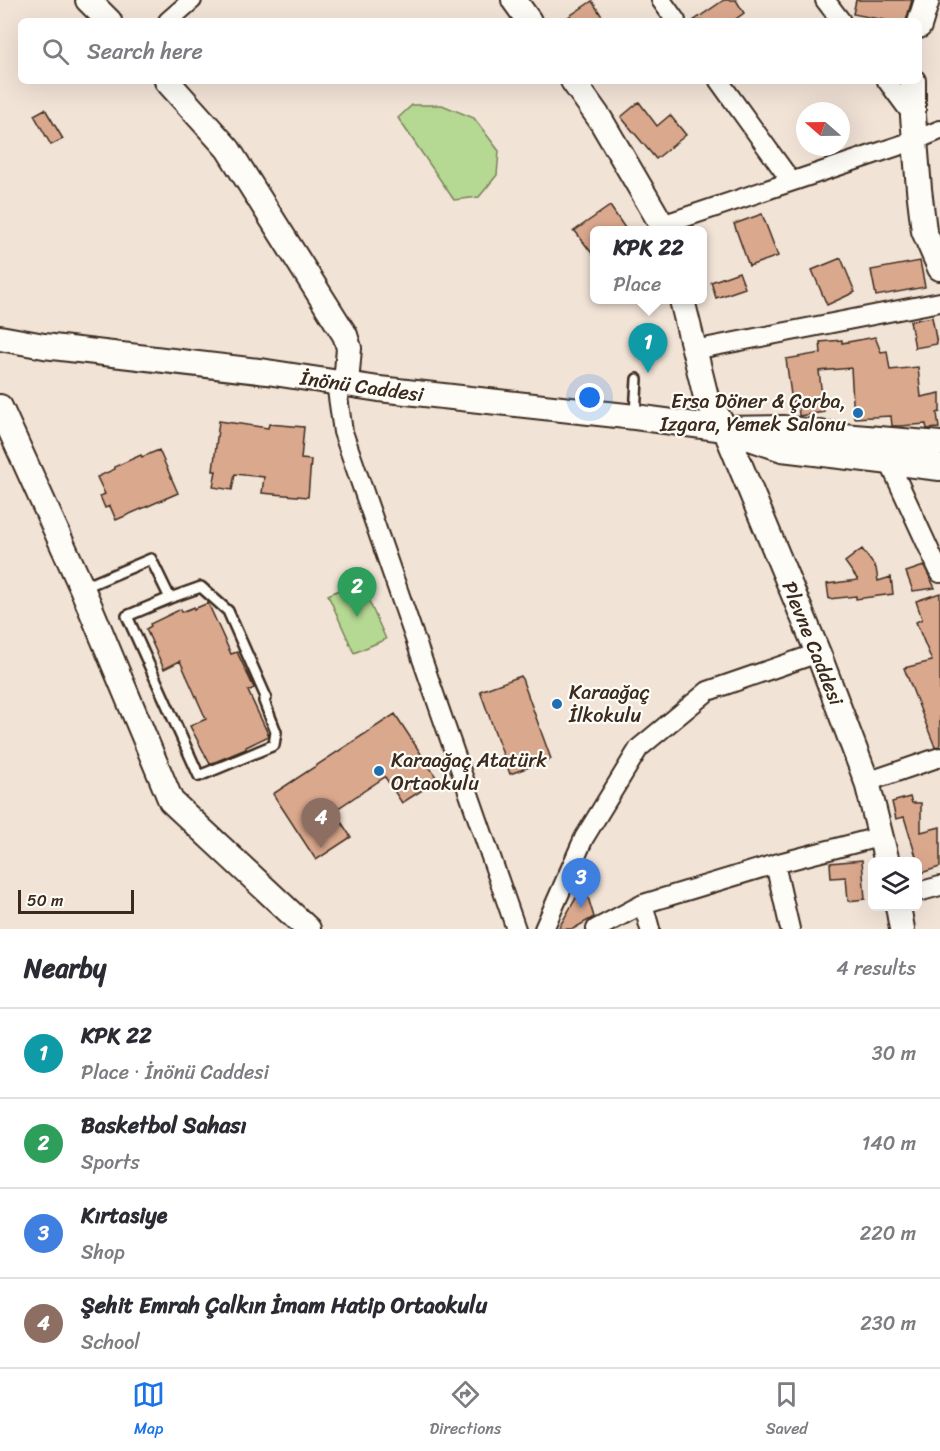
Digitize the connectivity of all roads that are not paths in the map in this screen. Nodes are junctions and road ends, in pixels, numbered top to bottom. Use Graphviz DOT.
graph roads {
  1 [pos="88,0"];
  2 [pos="192,0"];
  3 [pos="514,0"];
  4 [pos="661,0"];
  5 [pos="825,0"];
  6 [pos="927,0"];
  7 [pos="107,18"];
  8 [pos="171,18"];
  9 [pos="527,18"];
  10 [pos="674,18"];
  11 [pos="839,18"];
  12 [pos="922,18"];
  13 [pos="170,84"];
  14 [pos="575,84"];
  15 [pos="722,84"];
  16 [pos="888,84"];
  17 [pos="913,84"];
  18 [pos="914,128"];
  19 [pos="940,130"];
  20 [pos="791,181"];
  21 [pos="662,226"];
  22 [pos="668,226"];
  23 [pos="932,228"];
  24 [pos="940,268"];
  25 [pos="940,302"];
  26 [pos="683,304"];
  27 [pos="0,338"];
  28 [pos="694,350"];
  29 [pos="637,379"];
  30 [pos="341,383"];
  31 [pos="0,407"];
  32 [pos="635,417"];
  33 [pos="725,429"];
  34 [pos="940,444"];
  35 [pos="889,462"];
  36 [pos="940,468"];
  37 [pos="940,573"];
  38 [pos="82,588"];
  39 [pos="170,598"];
  40 [pos="818,653"];
  41 [pos="940,757"];
  42 [pos="867,782"];
  43 [pos="880,833"];
  44 [pos="886,857"];
  45 [pos="775,864"];
  46 [pos="940,886"];
  47 [pos="922,891"];
  48 [pos="643,904"];
  49 [pos="899,911"];
  50 [pos="308,929"];
  51 [pos="516,929"];
  52 [pos="544,929"];
  53 [pos="596,929"];
  54 [pos="650,929"];
  55 [pos="790,929"];
  56 [pos="902,929"];
  1 -- 7 [label="street"];
  2 -- 8 [label="street"];
  3 -- 9 [label="street"];
  4 -- 10 [label="street"];
  5 -- 11 [label="street"];
  6 -- 12 [label="street"];
  13 -- 30 [label="street"];
  14 -- 21 [label="street"];
  15 -- 20 [label="street"];
  16 -- 18 [label="street"];
  17 -- 18 [label="street"];
  18 -- 19 [label="street"];
  18 -- 20 [label="street"];
  18 -- 23 [label="street"];
  20 -- 22 [label="street"];
  23 -- 24 [label="street"];
  25 -- 28 [label="street"];
  26 -- 28 [label="street, Plevne Caddesi"];
  27 -- 30 [label="street, İnönü Caddesi"];
  28 -- 33 [label="street, Plevne Caddesi"];
  29 -- 32 [label="lane"];
  30 -- 32 [label="street, İnönü Caddesi"];
  30 -- 51 [label="street"];
  31 -- 38 [label="street"];
  32 -- 33 [label="street, İnönü Caddesi"];
  33 -- 34 [label="street, İnönü Caddesi"];
  33 -- 35 [label="street, İnönü Caddesi"];
  33 -- 40 [label="street, Plevne Caddesi"];
  35 -- 36 [label="street, İnönü Caddesi"];
  35 -- 37 [label="street"];
  38 -- 39 [label="lane"];
  38 -- 50 [label="street"];
  39 -- 39 [label="lane"];
  40 -- 42 [label="street, Plevne Caddesi"];
  40 -- 52 [label="street"];
  41 -- 42 [label="street"];
  42 -- 43 [label="street, Plevne Caddesi"];
  43 -- 44 [label="street, Plevne Caddesi"];
  43 -- 45 [label="street"];
  45 -- 48 [label="street"];
  45 -- 55 [label="street"];
  46 -- 47 [label="street"];
  48 -- 53 [label="street"];
  48 -- 54 [label="street"];
  49 -- 56 [label="street"];
}
